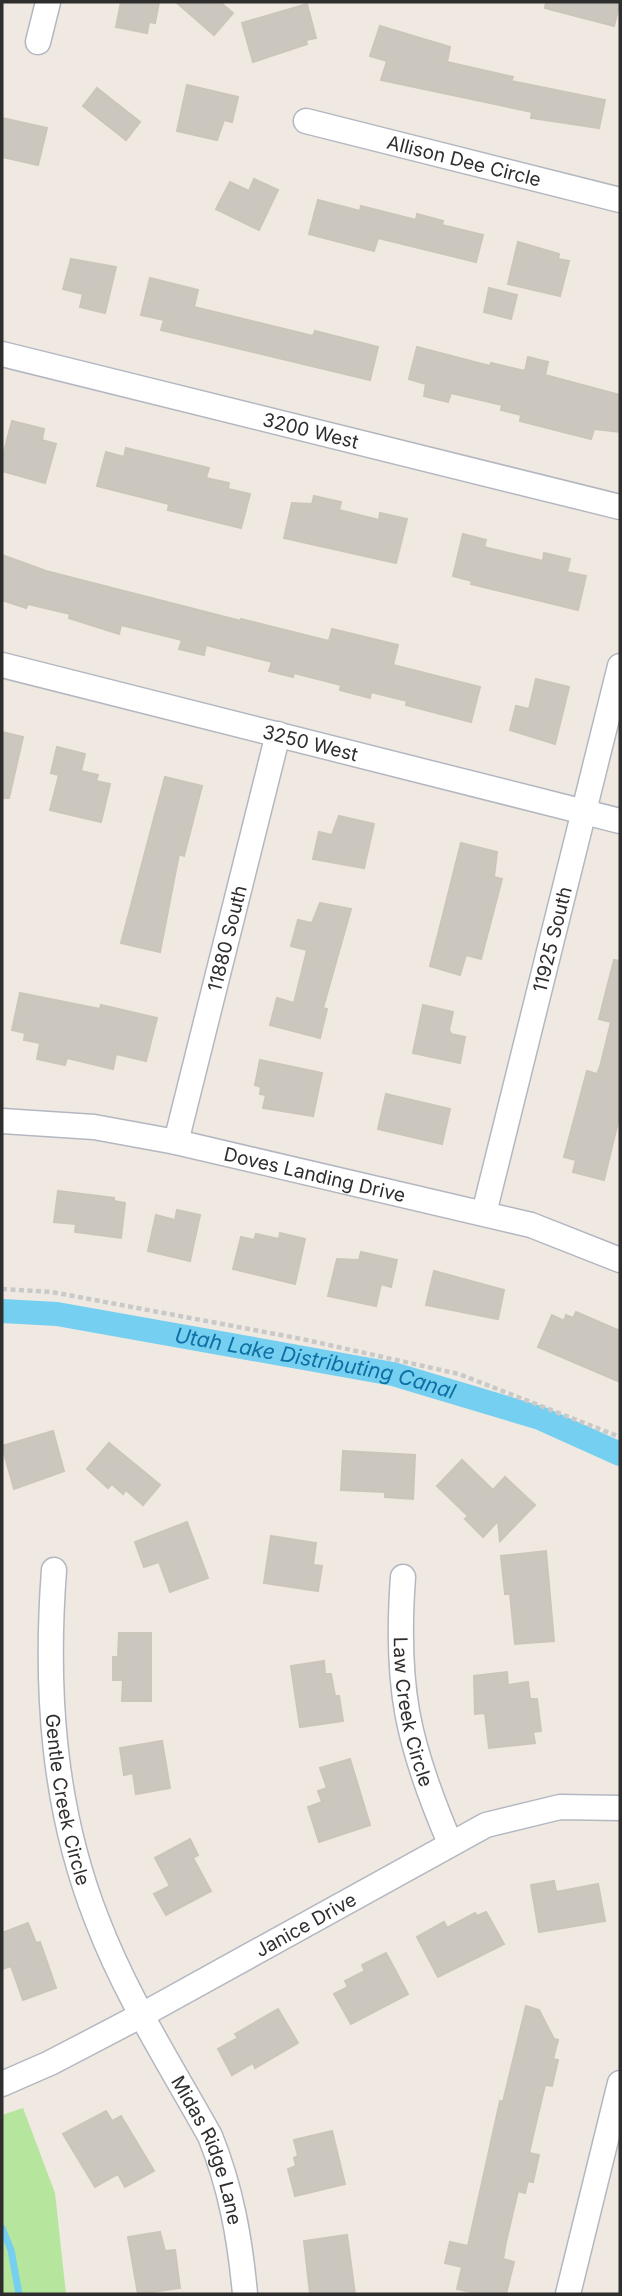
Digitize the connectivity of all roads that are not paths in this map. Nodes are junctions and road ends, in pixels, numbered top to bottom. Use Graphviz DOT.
graph roads {
  1 [pos="48,2"];
  2 [pos="38,42"];
  3 [pos="306,121"];
  4 [pos="620,200"];
  5 [pos="2,354"];
  6 [pos="620,506"];
  7 [pos="2,665"];
  8 [pos="620,666"];
  9 [pos="278,734"];
  10 [pos="584,812"];
  11 [pos="620,821"];
  12 [pos="2,1121"];
  13 [pos="176,1142"];
  14 [pos="484,1213"];
  15 [pos="620,1260"];
  16 [pos="54,1570"];
  17 [pos="403,1577"];
  18 [pos="620,1808"];
  19 [pos="450,1843"];
  20 [pos="142,2015"];
  21 [pos="620,2083"];
  22 [pos="2,2084"];
  23 [pos="245,2294"];
  24 [pos="568,2294"];
  1 -- 2 [label="street"];
  3 -- 4 [label="street, Allison Dee Circle"];
  5 -- 6 [label="street, 3200 West"];
  7 -- 9 [label="street, 3250 West"];
  8 -- 10 [label="street, 11925 South"];
  9 -- 10 [label="street, 3250 West"];
  9 -- 13 [label="street, 11880 South"];
  10 -- 11 [label="street, 3250 West"];
  10 -- 14 [label="street, 11925 South"];
  12 -- 13 [label="street, Doves Landing Drive"];
  13 -- 14 [label="street, Doves Landing Drive"];
  14 -- 15 [label="street, Doves Landing Drive"];
  16 -- 20 [label="street, Gentle Creek Circle"];
  17 -- 19 [label="street, Law Creek Circle"];
  18 -- 19 [label="street, Janice Drive"];
  19 -- 20 [label="street, Janice Drive"];
  20 -- 22 [label="street, Janice Drive"];
  20 -- 23 [label="street, Midas Ridge Lane"];
  21 -- 24 [label="street"];
}
